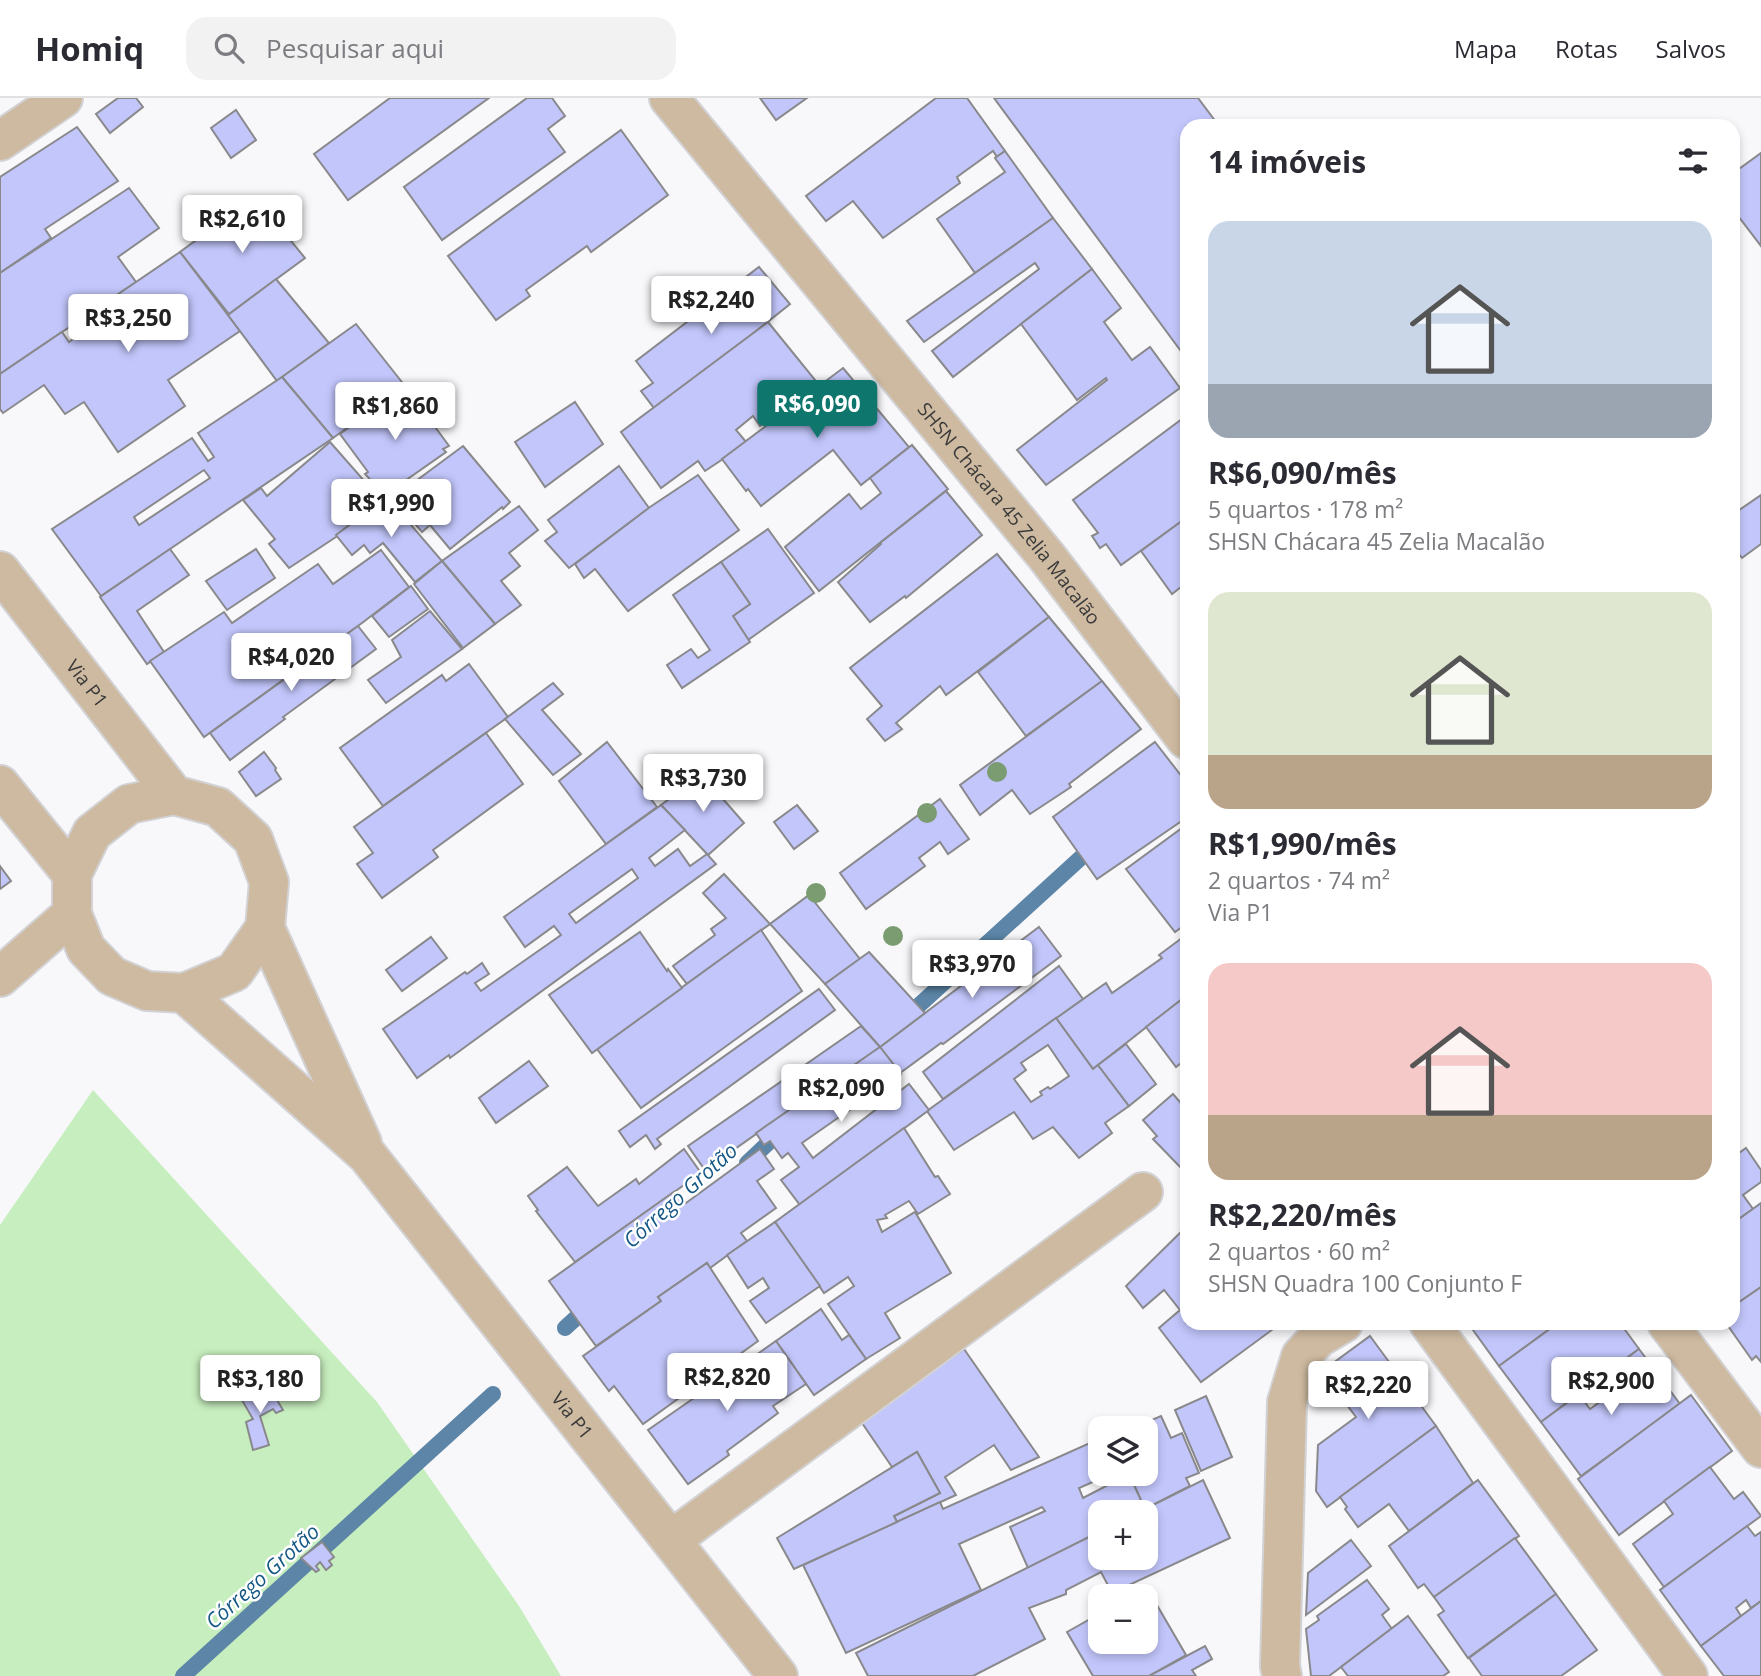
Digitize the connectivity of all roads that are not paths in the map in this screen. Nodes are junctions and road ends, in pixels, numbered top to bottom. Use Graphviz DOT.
graph roads {
  1 [pos="63,98"];
  2 [pos="669,98"];
  3 [pos="0,141"];
  4 [pos="0,571"];
  5 [pos="1180,730"];
  6 [pos="0,785"];
  7 [pos="174,795"];
  8 [pos="72,874"];
  9 [pos="72,914"];
  10 [pos="265,928"];
  11 [pos="0,977"];
  12 [pos="184,993"];
  13 [pos="367,1155"];
  14 [pos="1143,1192"];
  15 [pos="1331,1330"];
  16 [pos="1434,1330"];
  17 [pos="1672,1330"];
  18 [pos="1761,1448"];
  19 [pos="671,1540"];
  20 [pos="778,1676"];
  21 [pos="1282,1676"];
  22 [pos="1688,1676"];
  1 -- 3 [label="street"];
  2 -- 5 [label="street, SHSN Chácara 45 Zelia Macalão"];
  4 -- 7 [label="street, Via P1"];
  6 -- 8 [label="street"];
  7 -- 8 [label="street"];
  7 -- 10 [label="street"];
  8 -- 9 [label="street"];
  9 -- 11 [label="street"];
  9 -- 12 [label="street"];
  10 -- 12 [label="street"];
  10 -- 13 [label="street, Via P1"];
  12 -- 13 [label="street, Via P1"];
  13 -- 19 [label="street, Via P1"];
  14 -- 19 [label="street"];
  15 -- 21 [label="street"];
  16 -- 22 [label="street"];
  17 -- 18 [label="street"];
  19 -- 20 [label="street, Via P1"];
}
